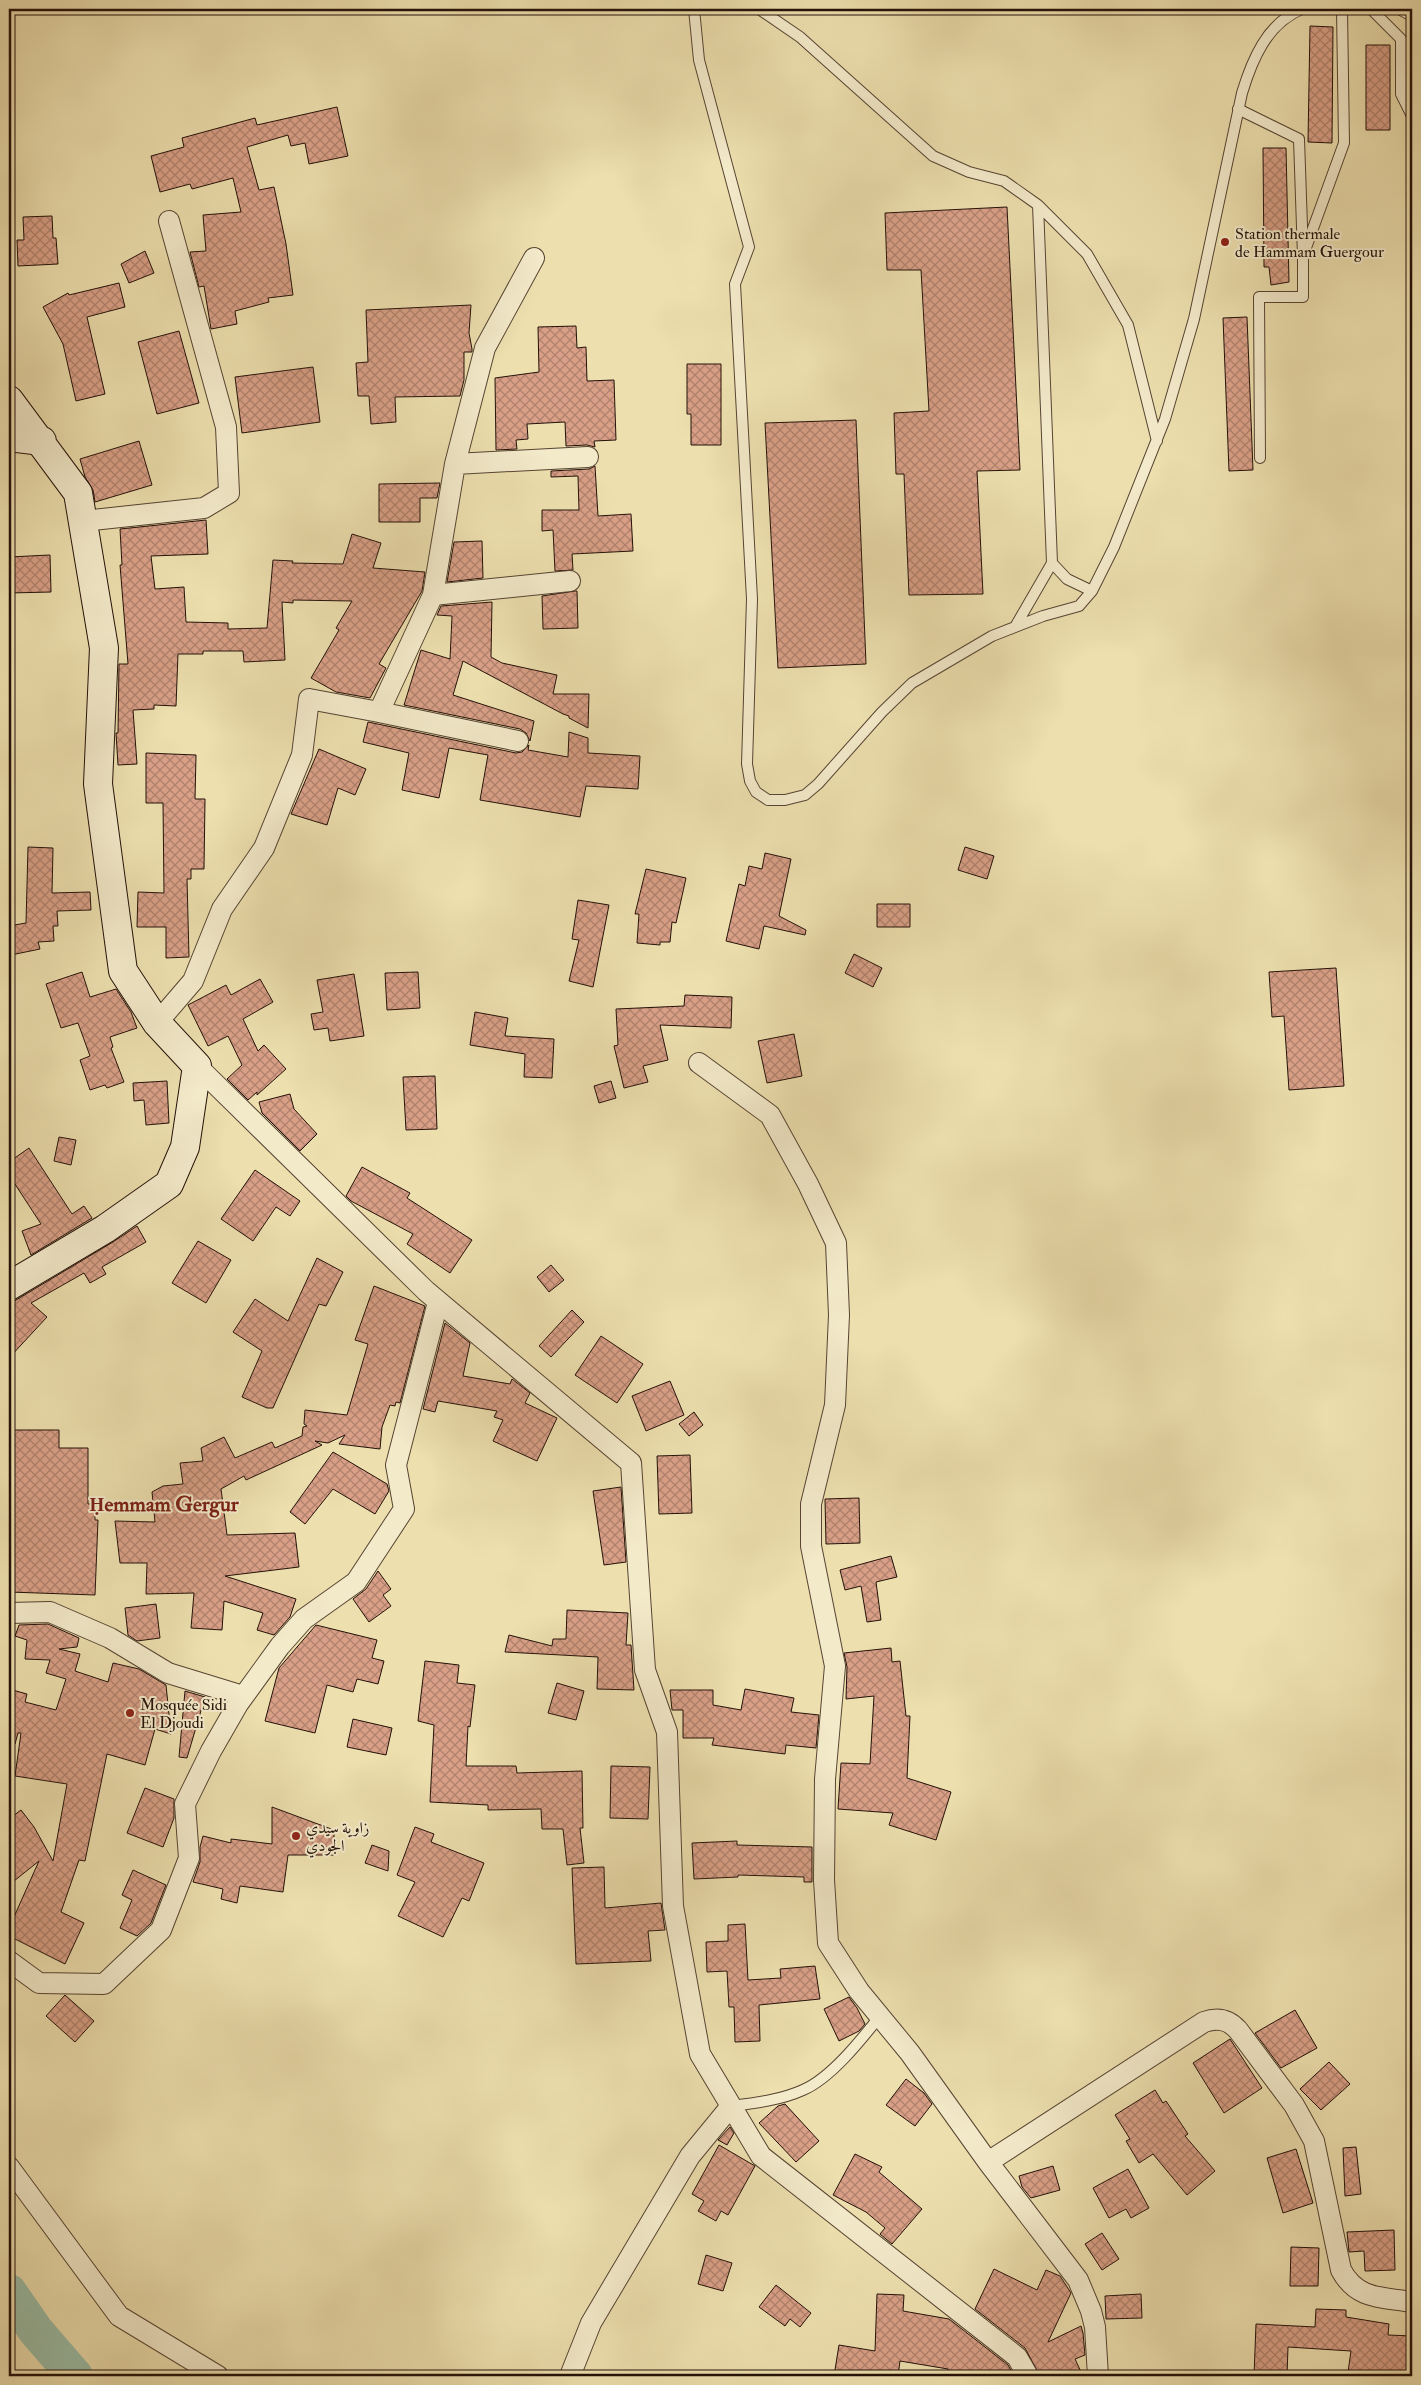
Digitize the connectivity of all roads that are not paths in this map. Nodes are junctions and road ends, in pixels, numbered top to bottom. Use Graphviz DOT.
graph roads {
  1 [pos="694,9"];
  2 [pos="759,9"];
  3 [pos="1302,9"];
  4 [pos="1342,9"];
  5 [pos="1371,9"];
  6 [pos="1399,9"];
  7 [pos="1412,16"];
  8 [pos="1238,109"];
  9 [pos="1412,116"];
  10 [pos="1038,205"];
  11 [pos="169,220"];
  12 [pos="1303,256"];
  13 [pos="534,258"];
  14 [pos="9,400"];
  15 [pos="9,437"];
  16 [pos="1156,440"];
  17 [pos="42,441"];
  18 [pos="588,457"];
  19 [pos="1260,458"];
  20 [pos="455,464"];
  21 [pos="83,520"];
  22 [pos="1052,563"];
  23 [pos="570,581"];
  24 [pos="1092,591"];
  25 [pos="433,595"];
  26 [pos="1014,627"];
  27 [pos="378,712"];
  28 [pos="518,741"];
  29 [pos="157,1023"];
  30 [pos="699,1064"];
  31 [pos="197,1066"];
  32 [pos="9,1286"];
  33 [pos="438,1302"];
  34 [pos="9,1613"];
  35 [pos="243,1696"];
  36 [pos="9,1961"];
  37 [pos="880,2016"];
  38 [pos="731,2106"];
  39 [pos="988,2162"];
  40 [pos="9,2167"];
  41 [pos="1412,2302"];
  42 [pos="218,2376"];
  43 [pos="570,2376"];
  44 [pos="1028,2376"];
  45 [pos="1098,2376"];
  1 -- 26 [label="lane"];
  2 -- 10 [label="lane"];
  3 -- 8 [label="lane"];
  4 -- 12 [label="lane"];
  5 -- 9 [label="lane"];
  6 -- 7 [label="lane"];
  8 -- 12 [label="lane"];
  8 -- 16 [label="lane"];
  10 -- 16 [label="lane"];
  10 -- 22 [label="lane"];
  11 -- 21 [label="street"];
  12 -- 19 [label="lane"];
  13 -- 20 [label="street"];
  14 -- 17 [label="street"];
  15 -- 17 [label="street"];
  16 -- 24 [label="lane"];
  17 -- 21 [label="street"];
  18 -- 20 [label="street"];
  20 -- 25 [label="street"];
  21 -- 29 [label="street"];
  22 -- 24 [label="lane"];
  22 -- 26 [label="lane"];
  23 -- 25 [label="street"];
  24 -- 26 [label="lane"];
  25 -- 27 [label="street"];
  27 -- 28 [label="street"];
  27 -- 29 [label="street"];
  29 -- 31 [label="street"];
  30 -- 37 [label="street"];
  31 -- 32 [label="street"];
  31 -- 33 [label="street"];
  33 -- 35 [label="street"];
  33 -- 38 [label="street"];
  34 -- 35 [label="street"];
  35 -- 36 [label="street"];
  37 -- 38 [label="lane"];
  37 -- 39 [label="street"];
  38 -- 43 [label="street"];
  38 -- 44 [label="street"];
  39 -- 41 [label="street"];
  39 -- 45 [label="street"];
  40 -- 42 [label="street"];
}
